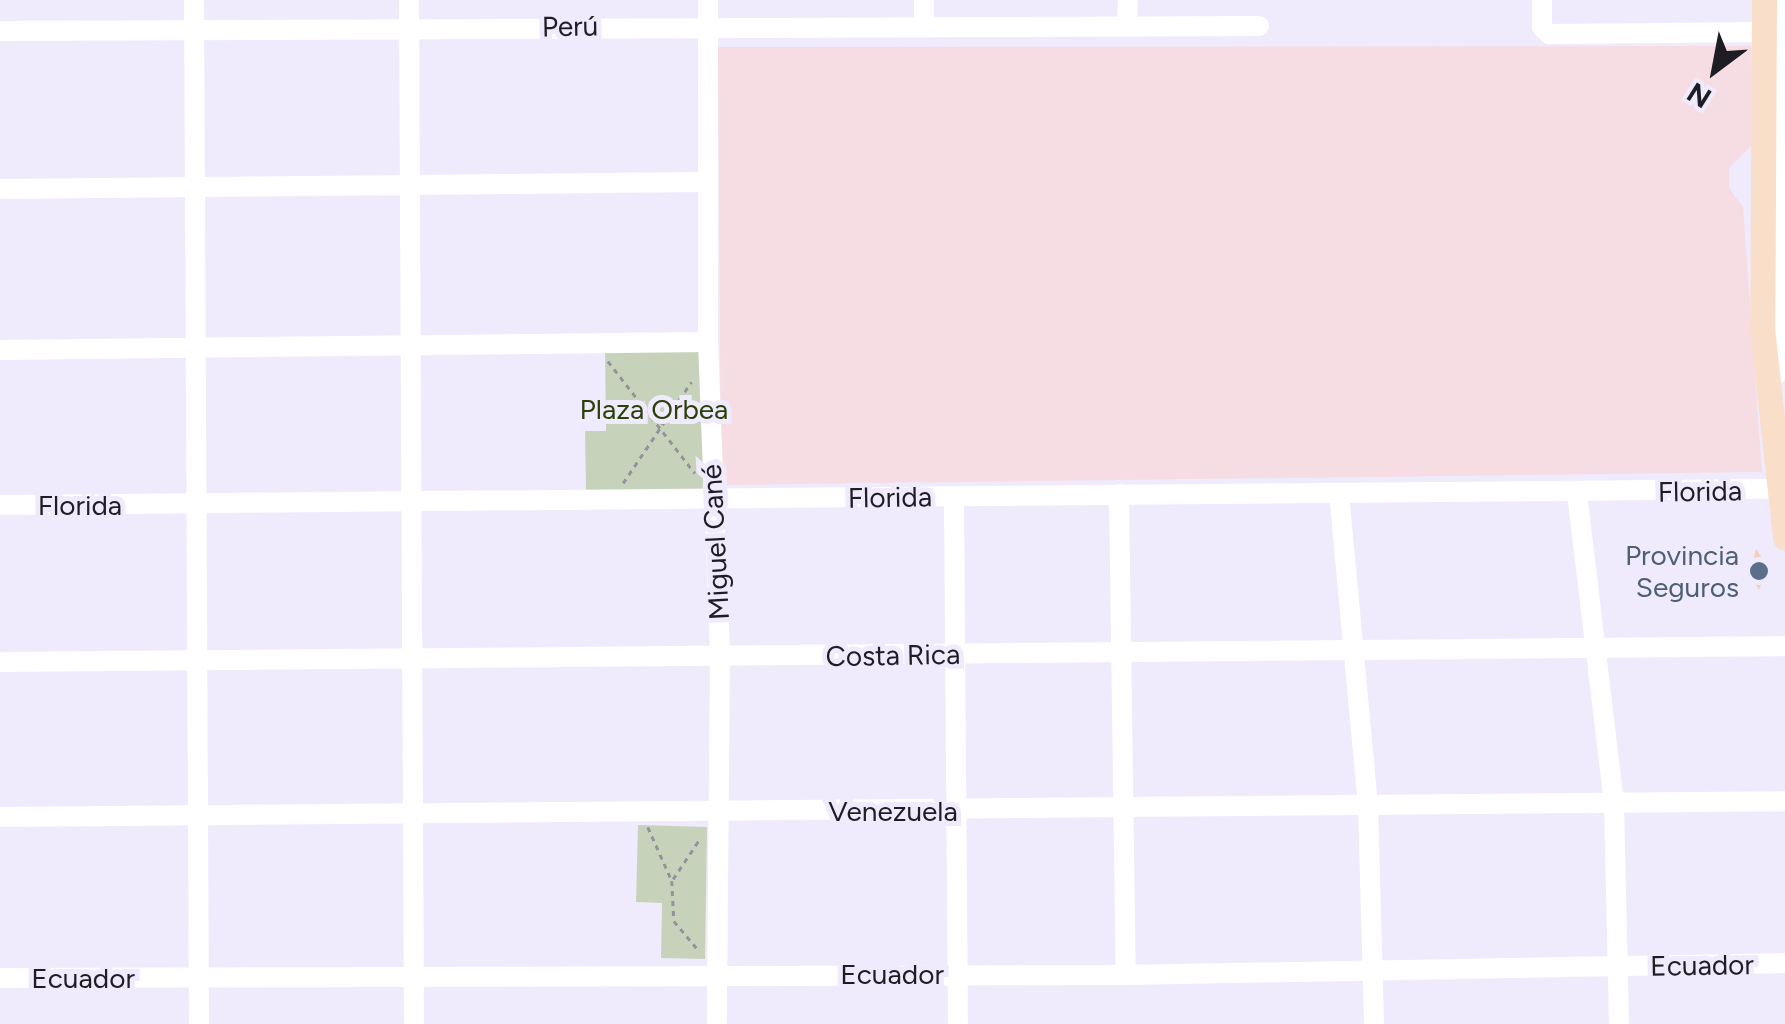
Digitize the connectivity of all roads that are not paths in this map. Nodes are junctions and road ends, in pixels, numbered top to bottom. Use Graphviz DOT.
graph roads {
  1 [pos="194,0"];
  2 [pos="409,0"];
  3 [pos="708,0"];
  4 [pos="924,0"];
  5 [pos="1128,0"];
  6 [pos="1542,0"];
  7 [pos="1764,0"];
  8 [pos="1778,0"];
  9 [pos="707,24"];
  10 [pos="924,24"];
  11 [pos="1127,25"];
  12 [pos="1259,26"];
  13 [pos="409,28"];
  14 [pos="195,30"];
  15 [pos="0,32"];
  16 [pos="1764,32"];
  17 [pos="707,182"];
  18 [pos="195,185"];
  19 [pos="407,185"];
  20 [pos="0,189"];
  21 [pos="1775,308"];
  22 [pos="412,344"];
  23 [pos="196,346"];
  24 [pos="708,349"];
  25 [pos="0,350"];
  26 [pos="1785,440"];
  27 [pos="1780,489"];
  28 [pos="1339,493"];
  29 [pos="1577,493"];
  30 [pos="1119,494"];
  31 [pos="954,496"];
  32 [pos="715,500"];
  33 [pos="412,502"];
  34 [pos="0,505"];
  35 [pos="197,506"];
  36 [pos="1785,538"];
  37 [pos="1785,646"];
  38 [pos="1354,647"];
  39 [pos="1594,648"];
  40 [pos="1122,652"];
  41 [pos="954,655"];
  42 [pos="720,657"];
  43 [pos="197,660"];
  44 [pos="413,660"];
  45 [pos="0,662"];
  46 [pos="1785,801"];
  47 [pos="1614,804"];
  48 [pos="1368,807"];
  49 [pos="1127,810"];
  50 [pos="957,811"];
  51 [pos="718,812"];
  52 [pos="412,814"];
  53 [pos="198,816"];
  54 [pos="0,817"];
  55 [pos="1785,963"];
  56 [pos="1618,966"];
  57 [pos="1373,970"];
  58 [pos="414,973"];
  59 [pos="717,973"];
  60 [pos="958,974"];
  61 [pos="1126,975"];
  62 [pos="0,978"];
  63 [pos="198,978"];
  64 [pos="199,1024"];
  65 [pos="414,1024"];
  66 [pos="716,1024"];
  67 [pos="958,1024"];
  68 [pos="1374,1024"];
  69 [pos="1618,1024"];
  1 -- 14 [label="street"];
  2 -- 13 [label="street"];
  3 -- 9 [label="street, Miguel Cané"];
  4 -- 10 [label="street"];
  5 -- 11 [label="street"];
  6 -- 16 [label="street"];
  7 -- 16 [label="main road"];
  8 -- 21 [label="street"];
  9 -- 10 [label="street, Perú"];
  9 -- 13 [label="street, Perú"];
  9 -- 17 [label="street, Miguel Cané"];
  10 -- 11 [label="street, Perú"];
  11 -- 12 [label="street, Perú"];
  13 -- 14 [label="street, Perú"];
  13 -- 19 [label="street"];
  14 -- 15 [label="street, Perú"];
  14 -- 18 [label="street"];
  16 -- 21 [label="main road"];
  17 -- 19 [label="street"];
  17 -- 24 [label="street, Miguel Cané"];
  18 -- 19 [label="street"];
  18 -- 20 [label="street"];
  18 -- 23 [label="street"];
  19 -- 22 [label="street"];
  21 -- 26 [label="street"];
  21 -- 27 [label="main road"];
  22 -- 23 [label="street"];
  22 -- 24 [label="street"];
  22 -- 33 [label="street"];
  23 -- 25 [label="street"];
  23 -- 35 [label="street"];
  24 -- 32 [label="street, Miguel Cané"];
  27 -- 29 [label="street, Florida"];
  27 -- 36 [label="main road"];
  28 -- 29 [label="street, Florida"];
  28 -- 30 [label="street, Florida"];
  28 -- 38 [label="street"];
  29 -- 39 [label="street"];
  30 -- 31 [label="street, Florida"];
  30 -- 40 [label="street"];
  31 -- 32 [label="street, Florida"];
  31 -- 41 [label="street"];
  32 -- 33 [label="street, Florida"];
  32 -- 42 [label="street, Miguel Cané"];
  33 -- 35 [label="street, Florida"];
  33 -- 44 [label="street"];
  34 -- 35 [label="street, Florida"];
  35 -- 43 [label="street"];
  37 -- 39 [label="street, Costa Rica"];
  38 -- 39 [label="street, Costa Rica"];
  38 -- 40 [label="street, Costa Rica"];
  38 -- 48 [label="street"];
  39 -- 47 [label="street"];
  40 -- 41 [label="street, Costa Rica"];
  40 -- 49 [label="street"];
  41 -- 42 [label="street, Costa Rica"];
  41 -- 50 [label="street"];
  42 -- 44 [label="street, Costa Rica"];
  42 -- 51 [label="street, Miguel Cané"];
  43 -- 44 [label="street, Costa Rica"];
  43 -- 45 [label="street, Costa Rica"];
  43 -- 53 [label="street"];
  44 -- 52 [label="street"];
  46 -- 47 [label="street, Venezuela"];
  47 -- 48 [label="street, Venezuela"];
  47 -- 56 [label="street"];
  48 -- 49 [label="street, Venezuela"];
  48 -- 57 [label="street"];
  49 -- 50 [label="street, Venezuela"];
  49 -- 61 [label="street"];
  50 -- 51 [label="street, Venezuela"];
  50 -- 60 [label="street"];
  51 -- 52 [label="street, Venezuela"];
  51 -- 59 [label="street, Miguel Cané"];
  52 -- 53 [label="street, Venezuela"];
  52 -- 58 [label="street"];
  53 -- 54 [label="street, Venezuela"];
  53 -- 63 [label="street"];
  55 -- 56 [label="street, Ecuador"];
  56 -- 57 [label="street, Ecuador"];
  56 -- 69 [label="street"];
  57 -- 61 [label="street, Ecuador"];
  57 -- 68 [label="street"];
  58 -- 59 [label="street, Ecuador"];
  58 -- 63 [label="street, Ecuador"];
  58 -- 65 [label="street"];
  59 -- 60 [label="street, Ecuador"];
  59 -- 66 [label="street, Miguel Cané"];
  60 -- 61 [label="street, Ecuador"];
  60 -- 67 [label="street"];
  62 -- 63 [label="street, Ecuador"];
  63 -- 64 [label="street"];
}
